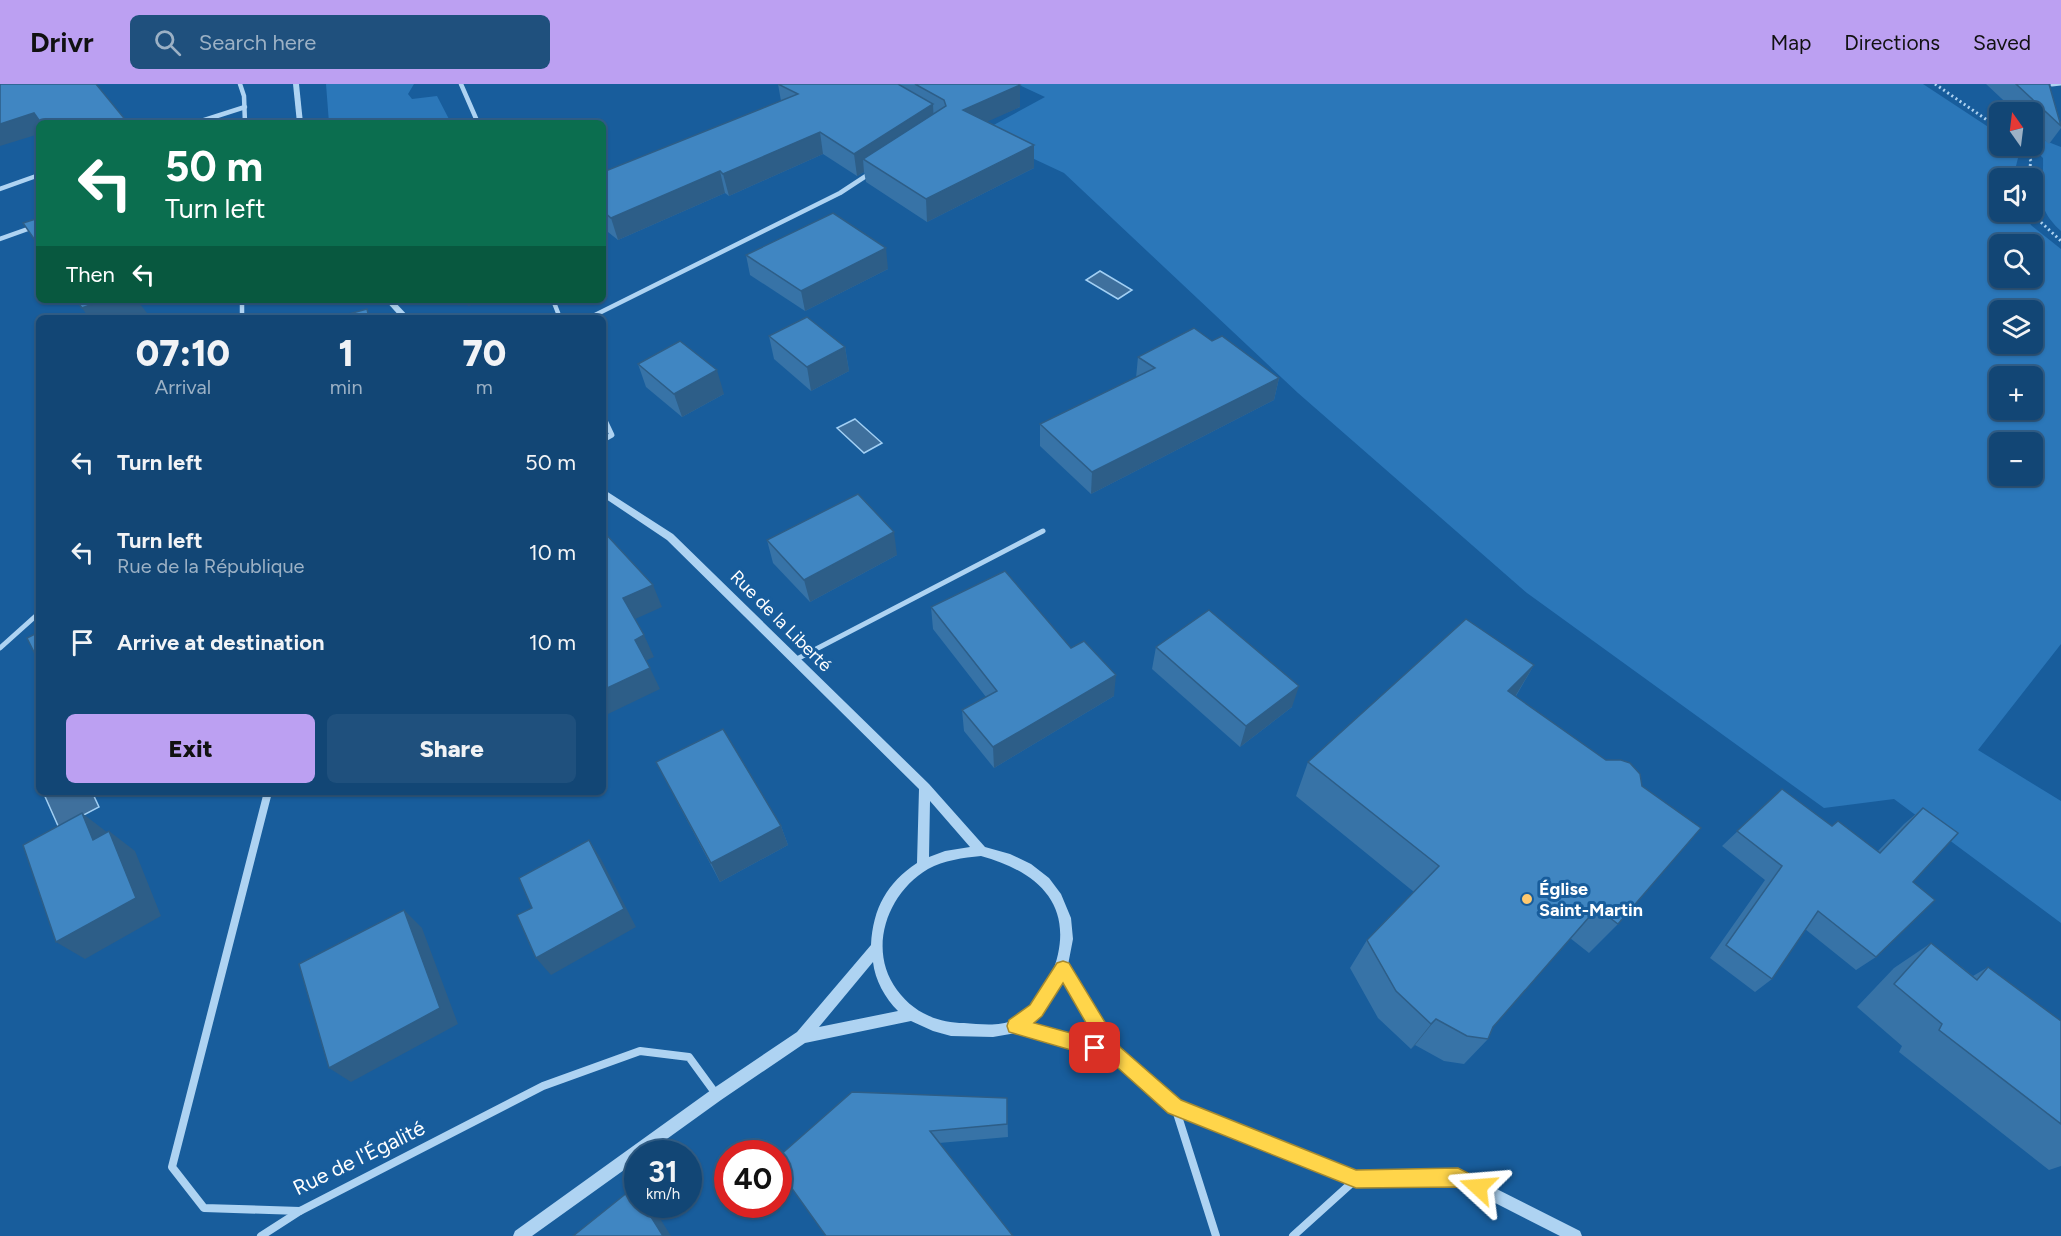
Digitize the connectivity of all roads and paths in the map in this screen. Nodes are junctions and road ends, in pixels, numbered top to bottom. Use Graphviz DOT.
graph roads {
  1 [pos="240,84"];
  2 [pos="296,84"];
  3 [pos="461,84"];
  4 [pos="1935,84"];
  5 [pos="2061,84"];
  6 [pos="2052,85"];
  7 [pos="245,107"];
  8 [pos="204,120"];
  9 [pos="245,120"];
  10 [pos="300,120"];
  11 [pos="477,120"];
  12 [pos="1989,121"];
  13 [pos="878,169"];
  14 [pos="36,177"];
  15 [pos="0,189"];
  16 [pos="2038,222"];
  17 [pos="36,226"];
  18 [pos="0,238"];
  19 [pos="2061,241"];
  20 [pos="392,303"];
  21 [pos="403,315"];
  22 [pos="595,315"];
  23 [pos="606,422"];
  24 [pos="606,438"];
  25 [pos="606,494"];
  26 [pos="1043,531"];
  27 [pos="36,616"];
  28 [pos="0,648"];
  29 [pos="795,660"];
  30 [pos="925,787"];
  31 [pos="267,795"];
  32 [pos="981,851"];
  33 [pos="923,865"];
  34 [pos="877,947"];
  35 [pos="1063,968"];
  36 [pos="911,1015"];
  37 [pos="1015,1026"];
  38 [pos="802,1037"];
  39 [pos="1114,1053"];
  40 [pos="716,1095"];
  41 [pos="1174,1107"];
  42 [pos="1356,1179"];
  43 [pos="300,1211"];
  44 [pos="261,1236"];
  45 [pos="520,1236"];
  46 [pos="1216,1236"];
  47 [pos="1293,1236"];
  48 [pos="1575,1236"];
  1 -- 7 [label="street"];
  2 -- 10 [label="street"];
  3 -- 11 [label="street"];
  4 -- 12 [label="path"];
  5 -- 6 [label="lane"];
  7 -- 8 [label="street"];
  7 -- 9 [label="street"];
  13 -- 22 [label="street"];
  14 -- 15 [label="street"];
  16 -- 19 [label="path"];
  17 -- 18 [label="street"];
  20 -- 21 [label="street"];
  23 -- 24 [label="street"];
  25 -- 29 [label="street, Rue de la Liberté"];
  26 -- 29 [label="street"];
  27 -- 28 [label="street"];
  29 -- 30 [label="street, Rue de la Liberté"];
  30 -- 32 [label="street, Rue de la Liberté"];
  30 -- 33 [label="street"];
  31 -- 43 [label="street, Rue de l'Égalité"];
  32 -- 33 [label="street"];
  32 -- 35 [label="street"];
  33 -- 34 [label="street"];
  34 -- 36 [label="street"];
  34 -- 38 [label="street"];
  35 -- 37 [label="street"];
  35 -- 39 [label="street"];
  36 -- 37 [label="street"];
  36 -- 38 [label="street"];
  37 -- 39 [label="street"];
  38 -- 40 [label="street"];
  39 -- 41 [label="street"];
  40 -- 43 [label="street, Rue de l'Égalité"];
  40 -- 45 [label="street"];
  41 -- 42 [label="street"];
  41 -- 46 [label="street"];
  42 -- 47 [label="street"];
  42 -- 48 [label="street"];
  43 -- 44 [label="street"];
}
